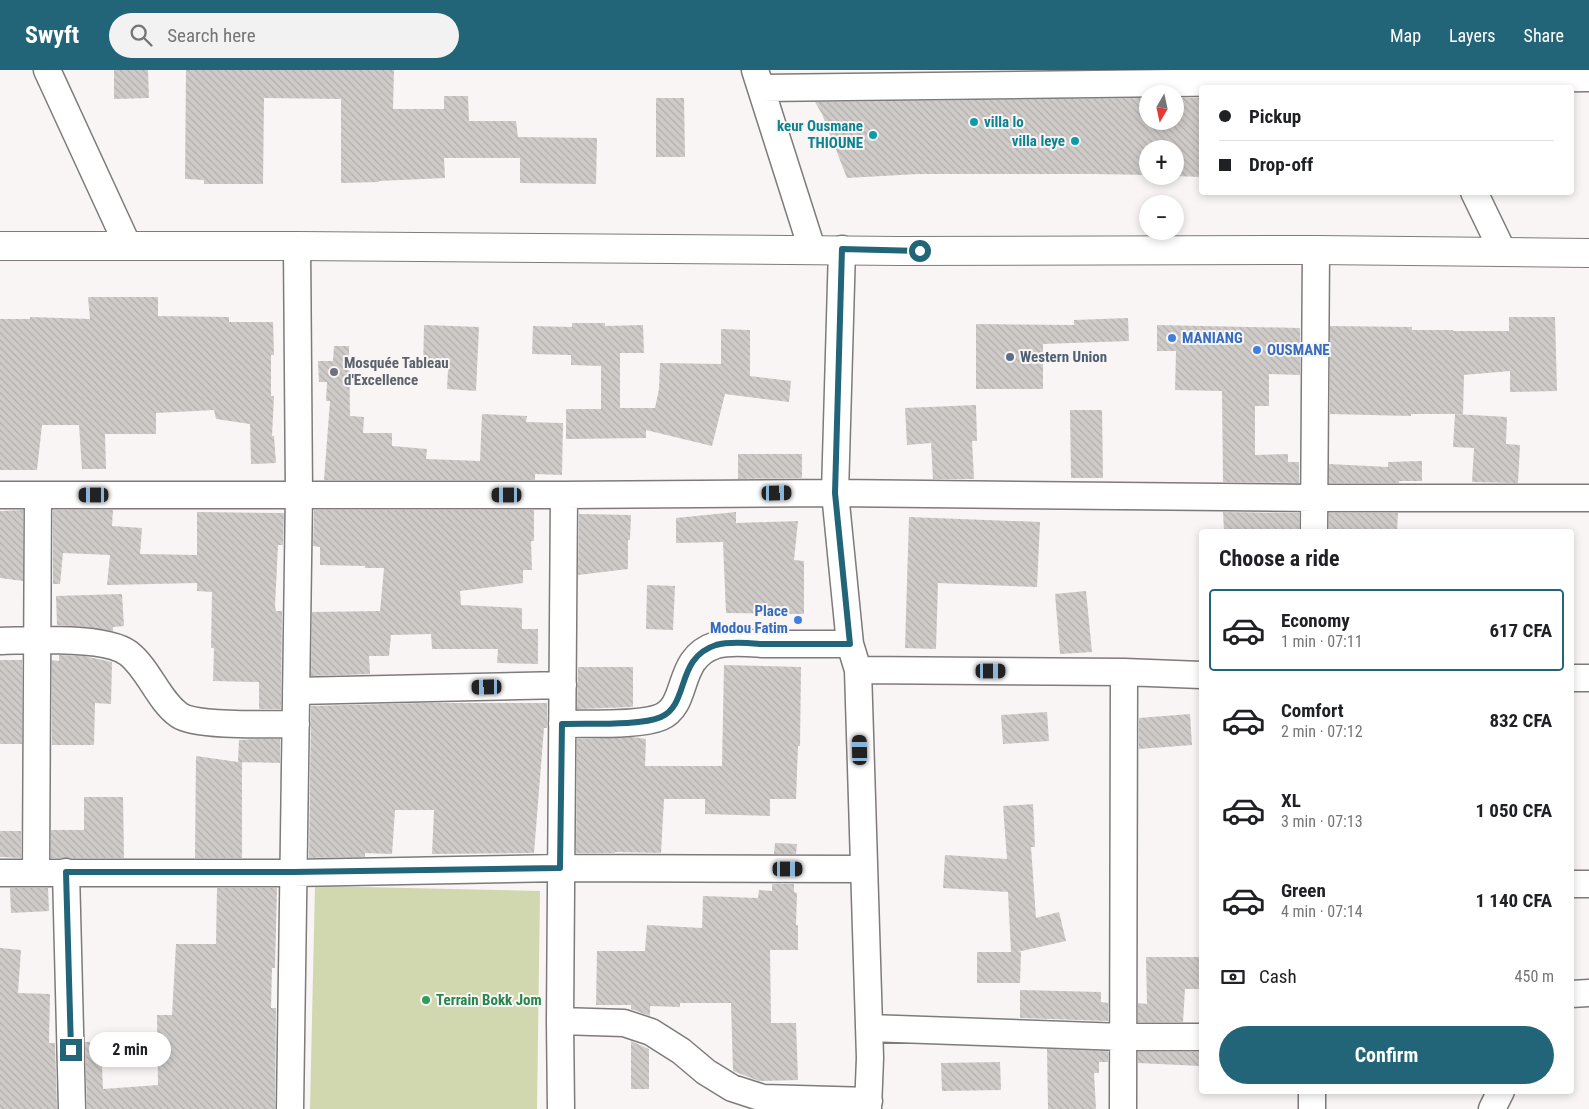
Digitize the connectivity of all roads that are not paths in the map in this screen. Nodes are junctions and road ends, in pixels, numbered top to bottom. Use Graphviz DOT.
graph roads {
  1 [pos="47,70"];
  2 [pos="1589,78"];
  3 [pos="758,79"];
  4 [pos="1420,79"];
  5 [pos="1475,195"];
  6 [pos="0,246"];
  7 [pos="128,246"];
  8 [pos="297,246"];
  9 [pos="812,249"];
  10 [pos="842,249"];
  11 [pos="1316,250"];
  12 [pos="1503,252"];
  13 [pos="1589,253"];
  14 [pos="835,493"];
  15 [pos="299,494"];
  16 [pos="0,495"];
  17 [pos="38,495"];
  18 [pos="564,495"];
  19 [pos="1314,498"];
  20 [pos="1589,498"];
  21 [pos="1314,529"];
  22 [pos="38,640"];
  23 [pos="0,641"];
  24 [pos="850,644"];
  25 [pos="858,670"];
  26 [pos="1124,672"];
  27 [pos="1199,675"];
  28 [pos="1574,678"];
  29 [pos="1589,678"];
  30 [pos="563,685"];
  31 [pos="296,691"];
  32 [pos="296,724"];
  33 [pos="562,724"];
  34 [pos="560,868"];
  35 [pos="864,869"];
  36 [pos="36,872"];
  37 [pos="66,872"];
  38 [pos="293,872"];
  39 [pos="0,873"];
  40 [pos="1574,884"];
  41 [pos="1589,884"];
  42 [pos="1589,993"];
  43 [pos="1574,994"];
  44 [pos="560,1022"];
  45 [pos="869,1028"];
  46 [pos="1123,1037"];
  47 [pos="1199,1037"];
  48 [pos="1312,1094"];
  49 [pos="1500,1094"];
  50 [pos="868,1105"];
  51 [pos="72,1109"];
  52 [pos="290,1109"];
  53 [pos="562,1109"];
  54 [pos="1123,1109"];
  55 [pos="1312,1109"];
  56 [pos="1492,1109"];
  1 -- 7 [label="street"];
  2 -- 4 [label="street"];
  3 -- 4 [label="street"];
  3 -- 9 [label="street"];
  5 -- 12 [label="street"];
  6 -- 7 [label="highway"];
  7 -- 8 [label="highway"];
  8 -- 9 [label="highway"];
  8 -- 15 [label="street"];
  9 -- 10 [label="highway"];
  10 -- 11 [label="highway"];
  10 -- 14 [label="street"];
  11 -- 12 [label="highway"];
  11 -- 19 [label="street"];
  12 -- 13 [label="highway"];
  14 -- 18 [label="street"];
  14 -- 19 [label="street"];
  14 -- 24 [label="street"];
  15 -- 17 [label="street"];
  15 -- 18 [label="street"];
  15 -- 31 [label="street"];
  16 -- 17 [label="street"];
  17 -- 22 [label="street"];
  18 -- 30 [label="street"];
  19 -- 20 [label="street"];
  19 -- 21 [label="street"];
  22 -- 23 [label="street"];
  22 -- 32 [label="street"];
  22 -- 36 [label="street"];
  24 -- 25 [label="street"];
  24 -- 33 [label="street"];
  25 -- 26 [label="street"];
  25 -- 35 [label="street"];
  26 -- 27 [label="street"];
  26 -- 46 [label="street"];
  28 -- 29 [label="street"];
  30 -- 31 [label="street"];
  30 -- 33 [label="street"];
  31 -- 32 [label="street"];
  32 -- 38 [label="street"];
  33 -- 34 [label="street"];
  34 -- 35 [label="street"];
  34 -- 38 [label="street"];
  34 -- 44 [label="street"];
  35 -- 45 [label="street"];
  36 -- 37 [label="street"];
  36 -- 39 [label="street"];
  37 -- 38 [label="street"];
  37 -- 51 [label="street"];
  38 -- 52 [label="street"];
  40 -- 41 [label="street"];
  42 -- 43 [label="street"];
  44 -- 50 [label="street"];
  44 -- 53 [label="street"];
  45 -- 46 [label="street"];
  45 -- 50 [label="street"];
  46 -- 47 [label="street"];
  46 -- 54 [label="street"];
  48 -- 55 [label="street"];
  49 -- 56 [label="street"];
}
